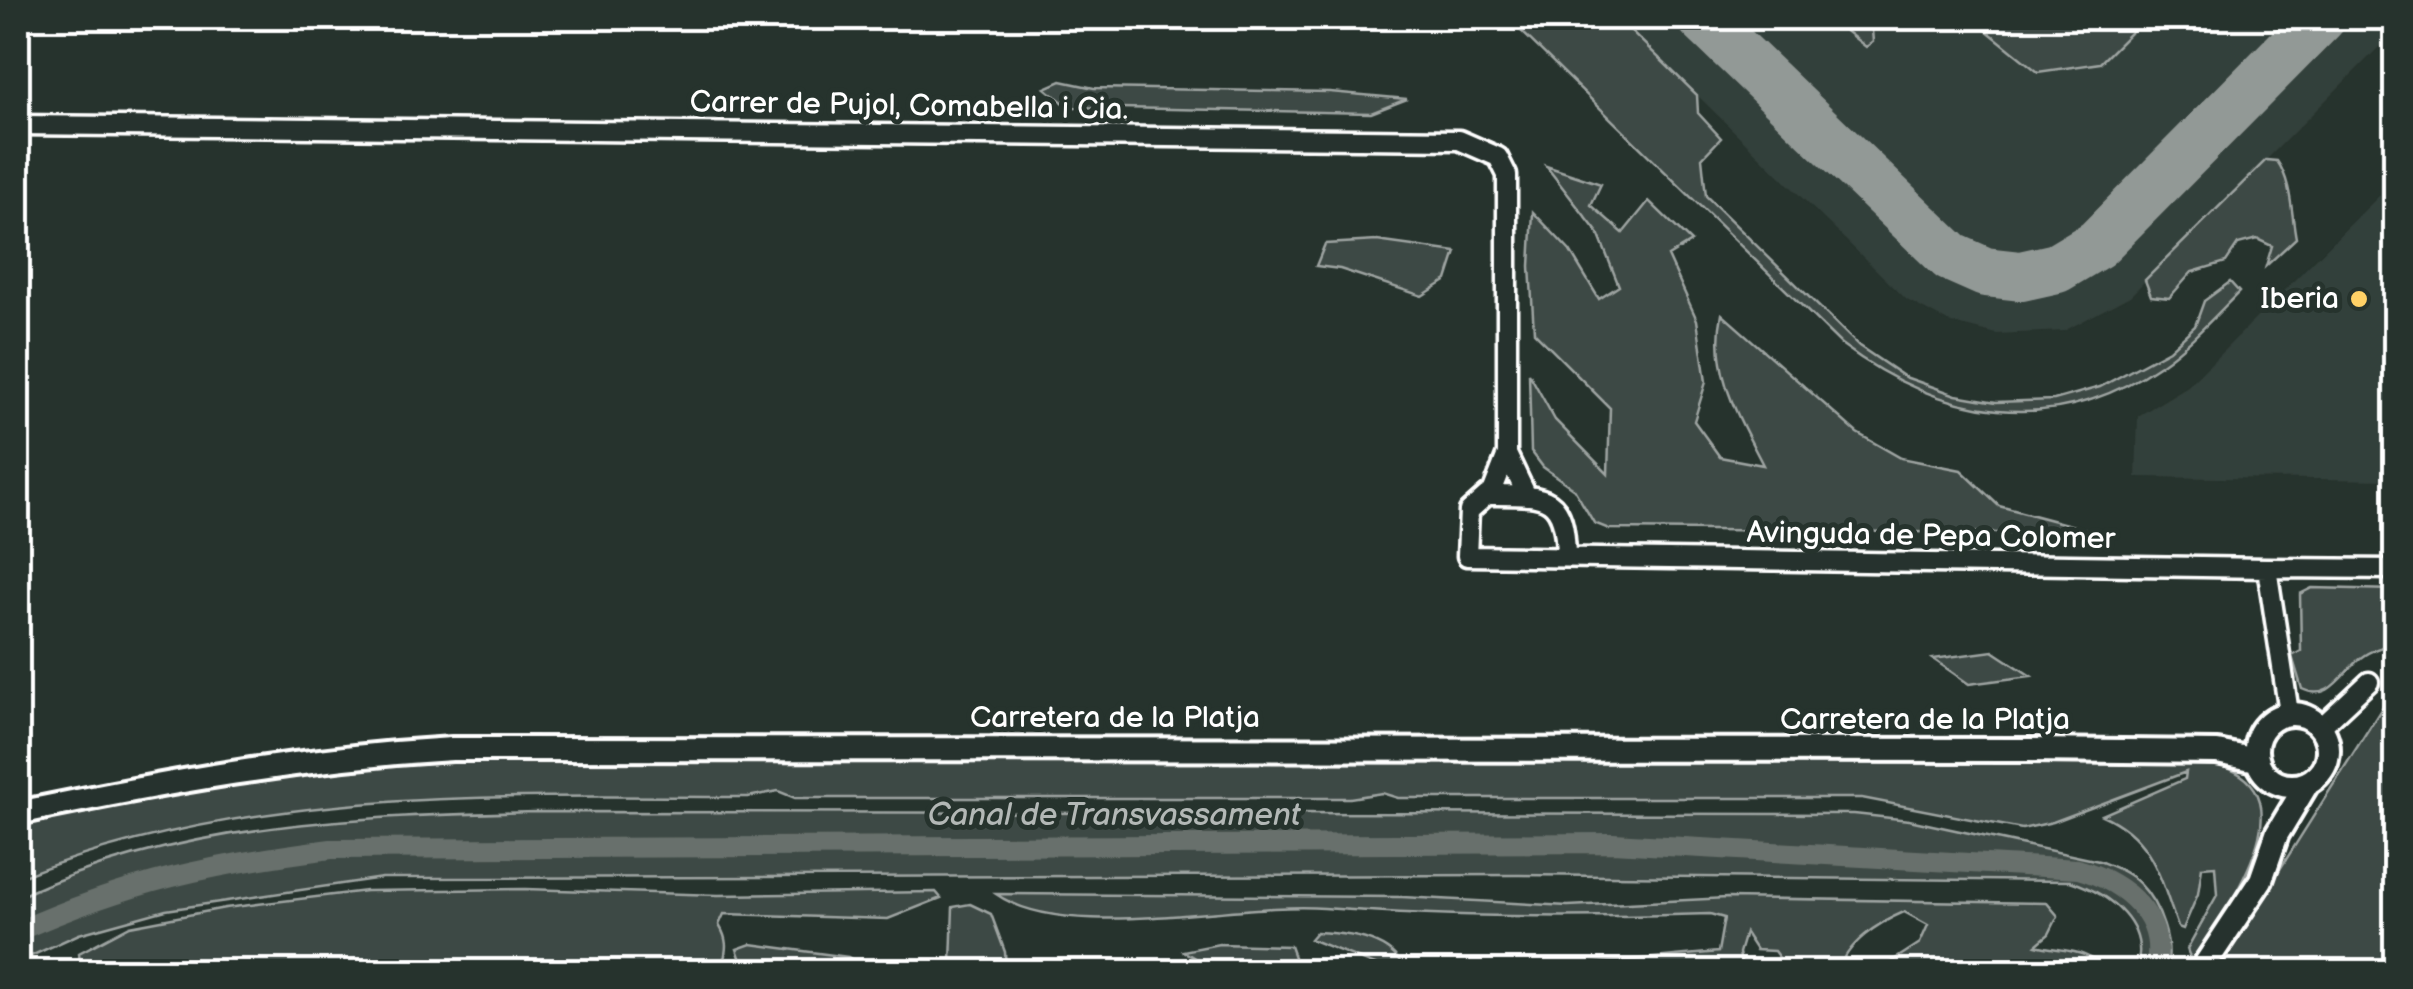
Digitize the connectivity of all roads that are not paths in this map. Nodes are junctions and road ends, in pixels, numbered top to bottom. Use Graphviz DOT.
graph roads {
  1 [pos="18,125"];
  2 [pos="1506,454"];
  3 [pos="1492,495"];
  4 [pos="1527,496"];
  5 [pos="1466,556"];
  6 [pos="1566,558"];
  7 [pos="2267,568"];
  8 [pos="2396,569"];
  9 [pos="2369,682"];
  10 [pos="2289,714"];
  11 [pos="2320,727"];
  12 [pos="2258,736"];
  13 [pos="2217,752"];
  14 [pos="2260,766"];
  15 [pos="2307,784"];
  16 [pos="18,814"];
  17 [pos="2277,834"];
  18 [pos="2200,972"];
  1 -- 2 [label="street, Carrer de Pujol, Comabella i Cia."];
  2 -- 3 [label="street, Carrer de Pujol, Comabella i Cia."];
  2 -- 4 [label="street, Carrer de Pujol, Comabella i Cia."];
  3 -- 4 [label="street"];
  3 -- 5 [label="street, Carrer de Pujol, Comabella i Cia."];
  4 -- 6 [label="street"];
  5 -- 6 [label="street, Avinguda de Pepa Colomer"];
  6 -- 7 [label="street, Avinguda de Pepa Colomer"];
  7 -- 8 [label="street, Avinguda de Pepa Colomer"];
  7 -- 10 [label="street"];
  9 -- 11 [label="street"];
  10 -- 11 [label="street"];
  10 -- 12 [label="street"];
  11 -- 15 [label="street"];
  12 -- 13 [label="street, Carretera de la Platja"];
  12 -- 14 [label="street"];
  13 -- 14 [label="street, Carretera de la Platja"];
  13 -- 16 [label="street, Carretera de la Platja"];
  14 -- 15 [label="street"];
  14 -- 17 [label="street"];
  15 -- 17 [label="street"];
  17 -- 18 [label="street"];
}
